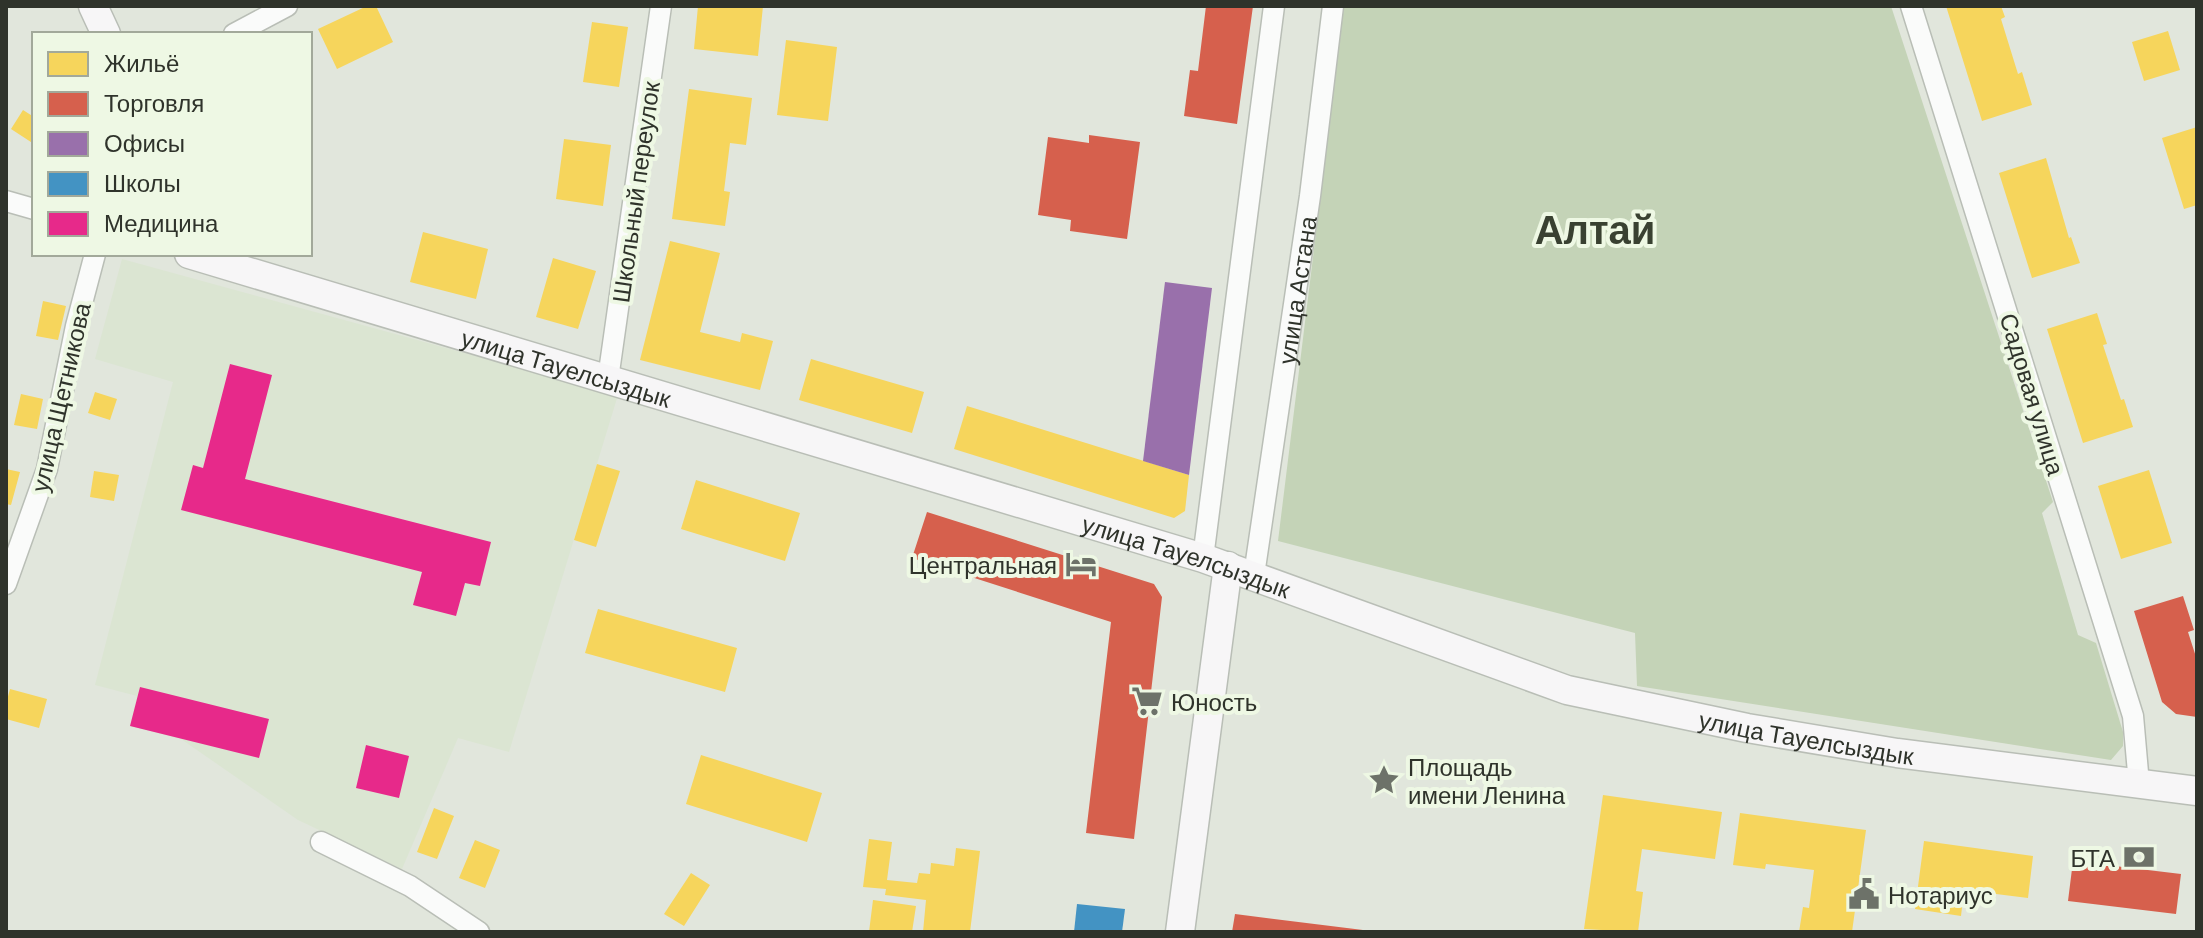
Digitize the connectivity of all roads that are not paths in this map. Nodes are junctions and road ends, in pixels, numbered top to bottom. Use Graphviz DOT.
graph roads {
  1 [pos="93,6"];
  2 [pos="287,6"];
  3 [pos="661,6"];
  4 [pos="1274,6"];
  5 [pos="1333,6"];
  6 [pos="1911,6"];
  7 [pos="105,32"];
  8 [pos="238,32"];
  9 [pos="6,201"];
  10 [pos="32,208"];
  11 [pos="94,256"];
  12 [pos="201,256"];
  13 [pos="251,264"];
  14 [pos="608,379"];
  15 [pos="1228,566"];
  16 [pos="6,584"];
  17 [pos="2139,784"];
  18 [pos="2197,791"];
  19 [pos="321,842"];
  20 [pos="479,932"];
  21 [pos="1180,932"];
  1 -- 7 [label="street"];
  2 -- 8 [label="street"];
  3 -- 14 [label="street, Школьный переулок"];
  4 -- 15 [label="street, улица Астана"];
  5 -- 15 [label="street, улица Астана"];
  6 -- 17 [label="street, Садовая улица"];
  9 -- 10 [label="street"];
  11 -- 16 [label="street, улица Щетникова"];
  12 -- 13 [label="street, улица Тауелсыздык"];
  13 -- 14 [label="street, улица Тауелсыздык"];
  14 -- 15 [label="street, улица Тауелсыздык"];
  15 -- 17 [label="street, улица Тауелсыздык"];
  15 -- 21 [label="street, улица Астана"];
  17 -- 18 [label="street, улица Тауелсыздык"];
  19 -- 20 [label="street"];
}
